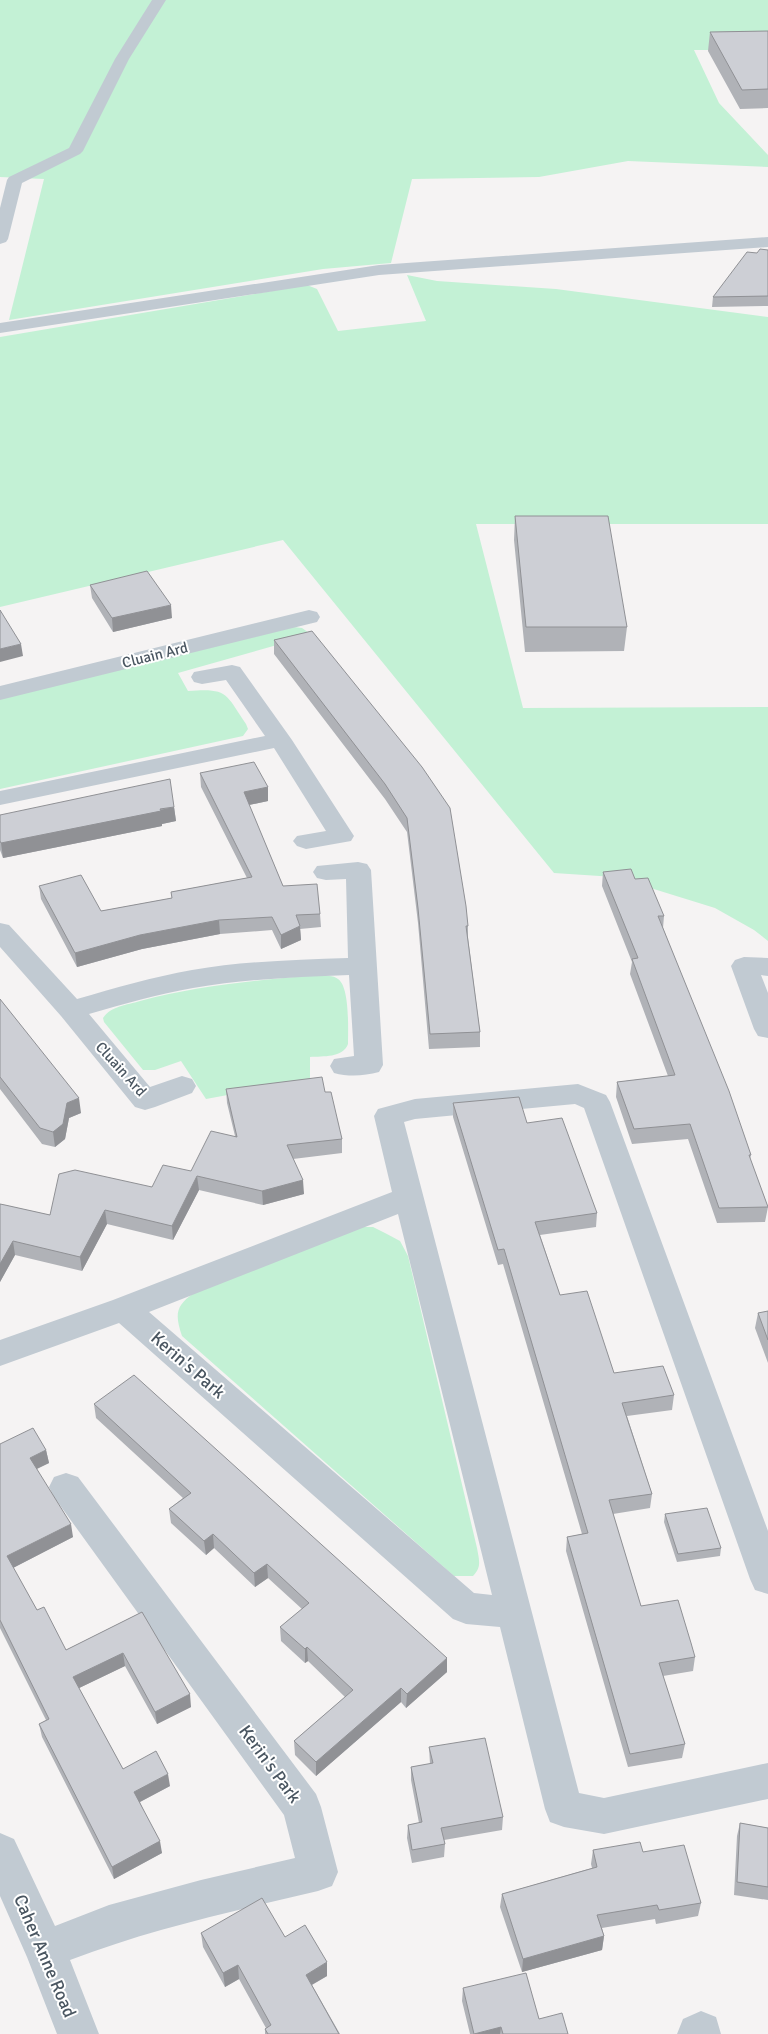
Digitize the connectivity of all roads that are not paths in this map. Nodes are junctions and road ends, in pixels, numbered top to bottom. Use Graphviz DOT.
graph roads {
  1 [pos="159,0"];
  2 [pos="0,239"];
  3 [pos="768,242"];
  4 [pos="0,328"];
  5 [pos="309,617"];
  6 [pos="202,677"];
  7 [pos="0,693"];
  8 [pos="280,740"];
  9 [pos="0,798"];
  10 [pos="306,842"];
  11 [pos="326,872"];
  12 [pos="0,931"];
  13 [pos="362,966"];
  14 [pos="768,967"];
  15 [pos="71,1010"];
  16 [pos="768,1029"];
  17 [pos="344,1066"];
  18 [pos="182,1086"];
  19 [pos="408,1198"];
  20 [pos="124,1309"];
  21 [pos="0,1353"];
  22 [pos="66,1487"];
  23 [pos="768,1579"];
  24 [pos="512,1613"];
  25 [pos="768,1781"];
  26 [pos="0,1852"];
  27 [pos="45,1950"];
  28 [pos="78,2034"];
  1 -- 2 [label="street"];
  3 -- 4 [label="street"];
  5 -- 7 [label="street, Cluain Ard"];
  6 -- 8 [label="street"];
  8 -- 9 [label="street"];
  8 -- 10 [label="street"];
  11 -- 13 [label="street"];
  12 -- 15 [label="street, Cluain Ard"];
  13 -- 15 [label="street"];
  13 -- 17 [label="street"];
  14 -- 16 [label="street"];
  15 -- 18 [label="street, Cluain Ard"];
  19 -- 20 [label="street"];
  19 -- 23 [label="street"];
  19 -- 24 [label="street"];
  20 -- 21 [label="street"];
  20 -- 24 [label="street, Kerin's Park"];
  22 -- 27 [label="street, Kerin's Park"];
  24 -- 25 [label="street"];
  26 -- 27 [label="street, Caher Anne Road"];
  27 -- 28 [label="street, Caher Anne Road"];
}
